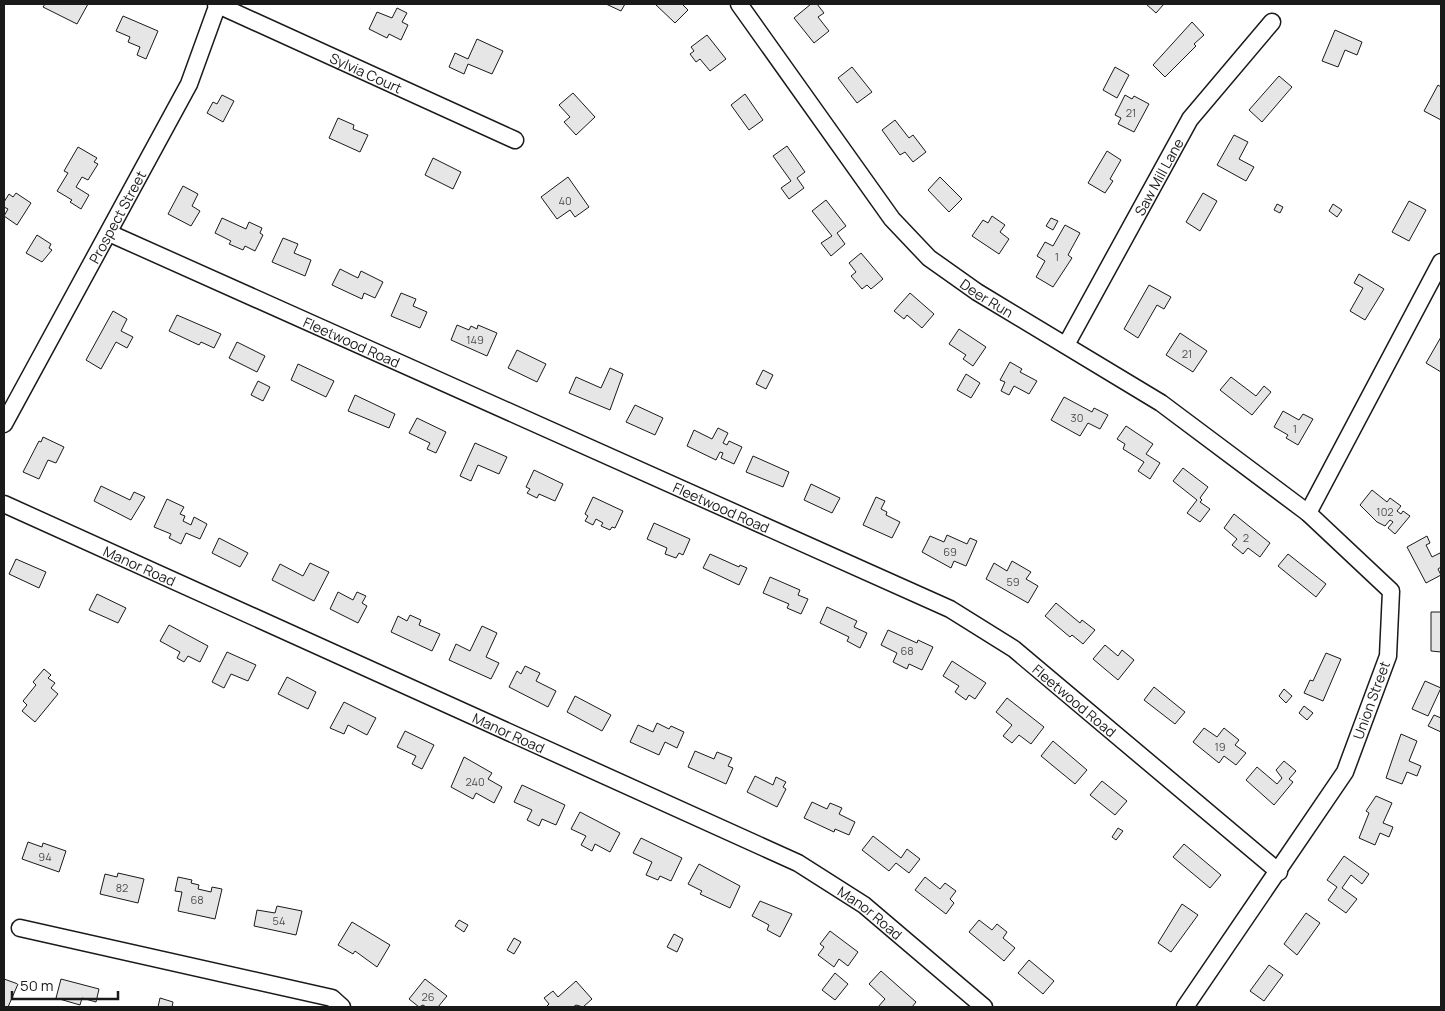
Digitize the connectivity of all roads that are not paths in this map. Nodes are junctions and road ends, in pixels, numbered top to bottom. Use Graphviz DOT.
graph roads {
  1 [pos="217,4"];
  2 [pos="739,4"];
  3 [pos="1272,22"];
  4 [pos="515,140"];
  5 [pos="109,233"];
  6 [pos="1441,262"];
  7 [pos="1066,345"];
  8 [pos="4,424"];
  9 [pos="4,504"];
  10 [pos="1308,513"];
  11 [pos="1279,872"];
  12 [pos="20,928"];
  13 [pos="334,1004"];
  14 [pos="984,1007"];
  15 [pos="1185,1007"];
  1 -- 4 [label="street, Sylvia Court"];
  1 -- 5 [label="street, Prospect Street"];
  2 -- 7 [label="street, Deer Run"];
  3 -- 7 [label="street, Saw Mill Lane"];
  5 -- 8 [label="street, Prospect Street"];
  5 -- 11 [label="street, Fleetwood Road"];
  6 -- 10 [label="street"];
  7 -- 10 [label="street, Deer Run"];
  9 -- 14 [label="street, Manor Road"];
  10 -- 11 [label="street, Union Street"];
  11 -- 15 [label="street, Union Street"];
  12 -- 13 [label="street"];
}
